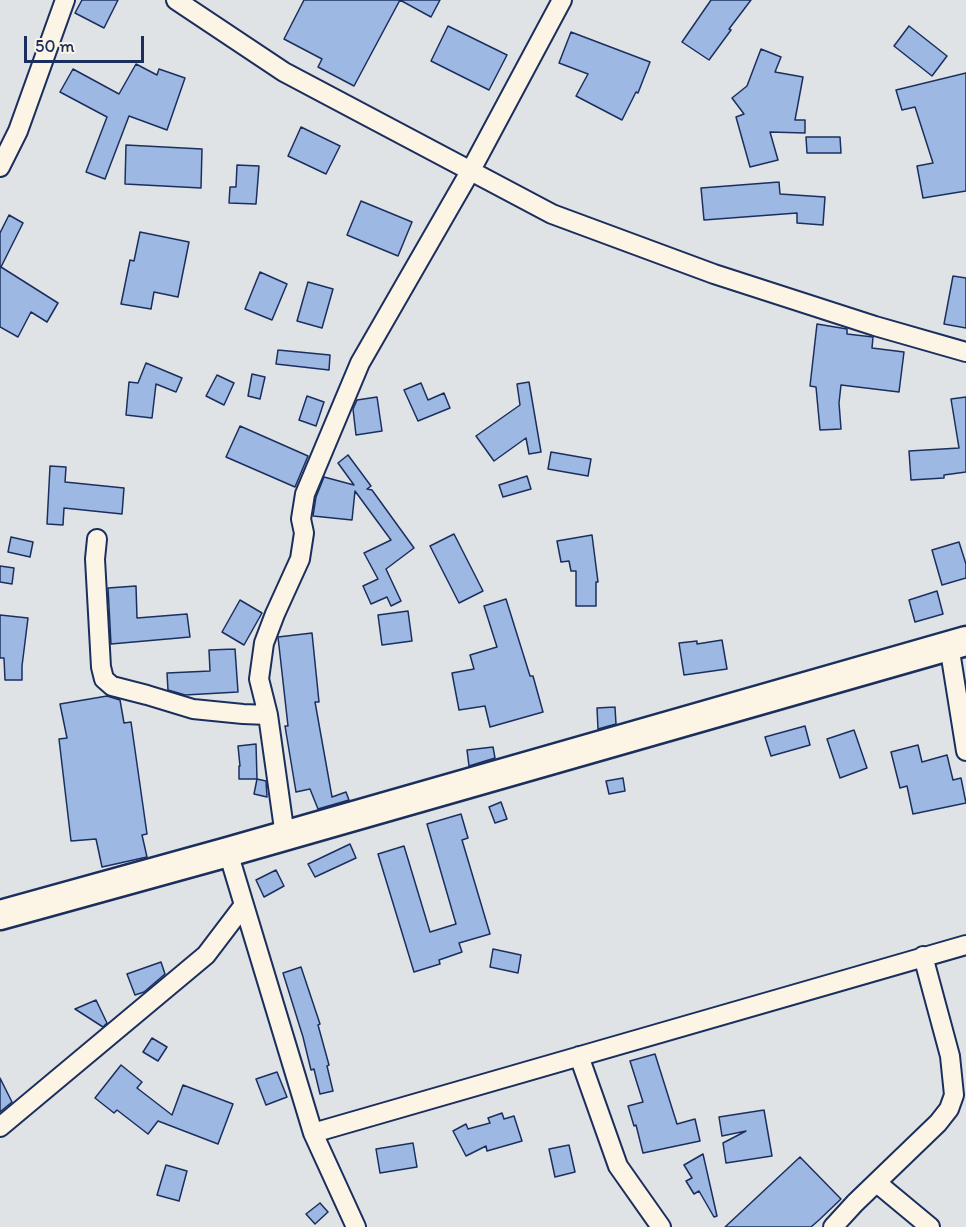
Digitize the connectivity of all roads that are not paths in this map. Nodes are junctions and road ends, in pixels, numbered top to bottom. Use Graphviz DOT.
graph roads {
  1 [pos="65,0"];
  2 [pos="176,0"];
  3 [pos="562,0"];
  4 [pos="0,167"];
  5 [pos="471,170"];
  6 [pos="966,352"];
  7 [pos="97,539"];
  8 [pos="958,643"];
  9 [pos="268,715"];
  10 [pos="966,751"];
  11 [pos="285,836"];
  12 [pos="228,852"];
  13 [pos="244,905"];
  14 [pos="0,915"];
  15 [pos="966,945"];
  16 [pos="923,956"];
  17 [pos="579,1056"];
  18 [pos="0,1127"];
  19 [pos="313,1133"];
  20 [pos="877,1183"];
  21 [pos="356,1227"];
  22 [pos="661,1227"];
  23 [pos="833,1227"];
  24 [pos="930,1227"];
  1 -- 4 [label="street"];
  2 -- 5 [label="street"];
  3 -- 5 [label="street"];
  5 -- 6 [label="street"];
  5 -- 9 [label="street"];
  7 -- 9 [label="street"];
  8 -- 10 [label="street"];
  8 -- 11 [label="main road"];
  9 -- 11 [label="street"];
  11 -- 12 [label="main road"];
  12 -- 13 [label="street"];
  12 -- 14 [label="main road"];
  13 -- 18 [label="street"];
  13 -- 19 [label="street"];
  15 -- 16 [label="street"];
  16 -- 17 [label="street"];
  16 -- 20 [label="street"];
  17 -- 19 [label="street"];
  17 -- 22 [label="street"];
  19 -- 21 [label="street"];
  20 -- 23 [label="street"];
  20 -- 24 [label="street"];
}
